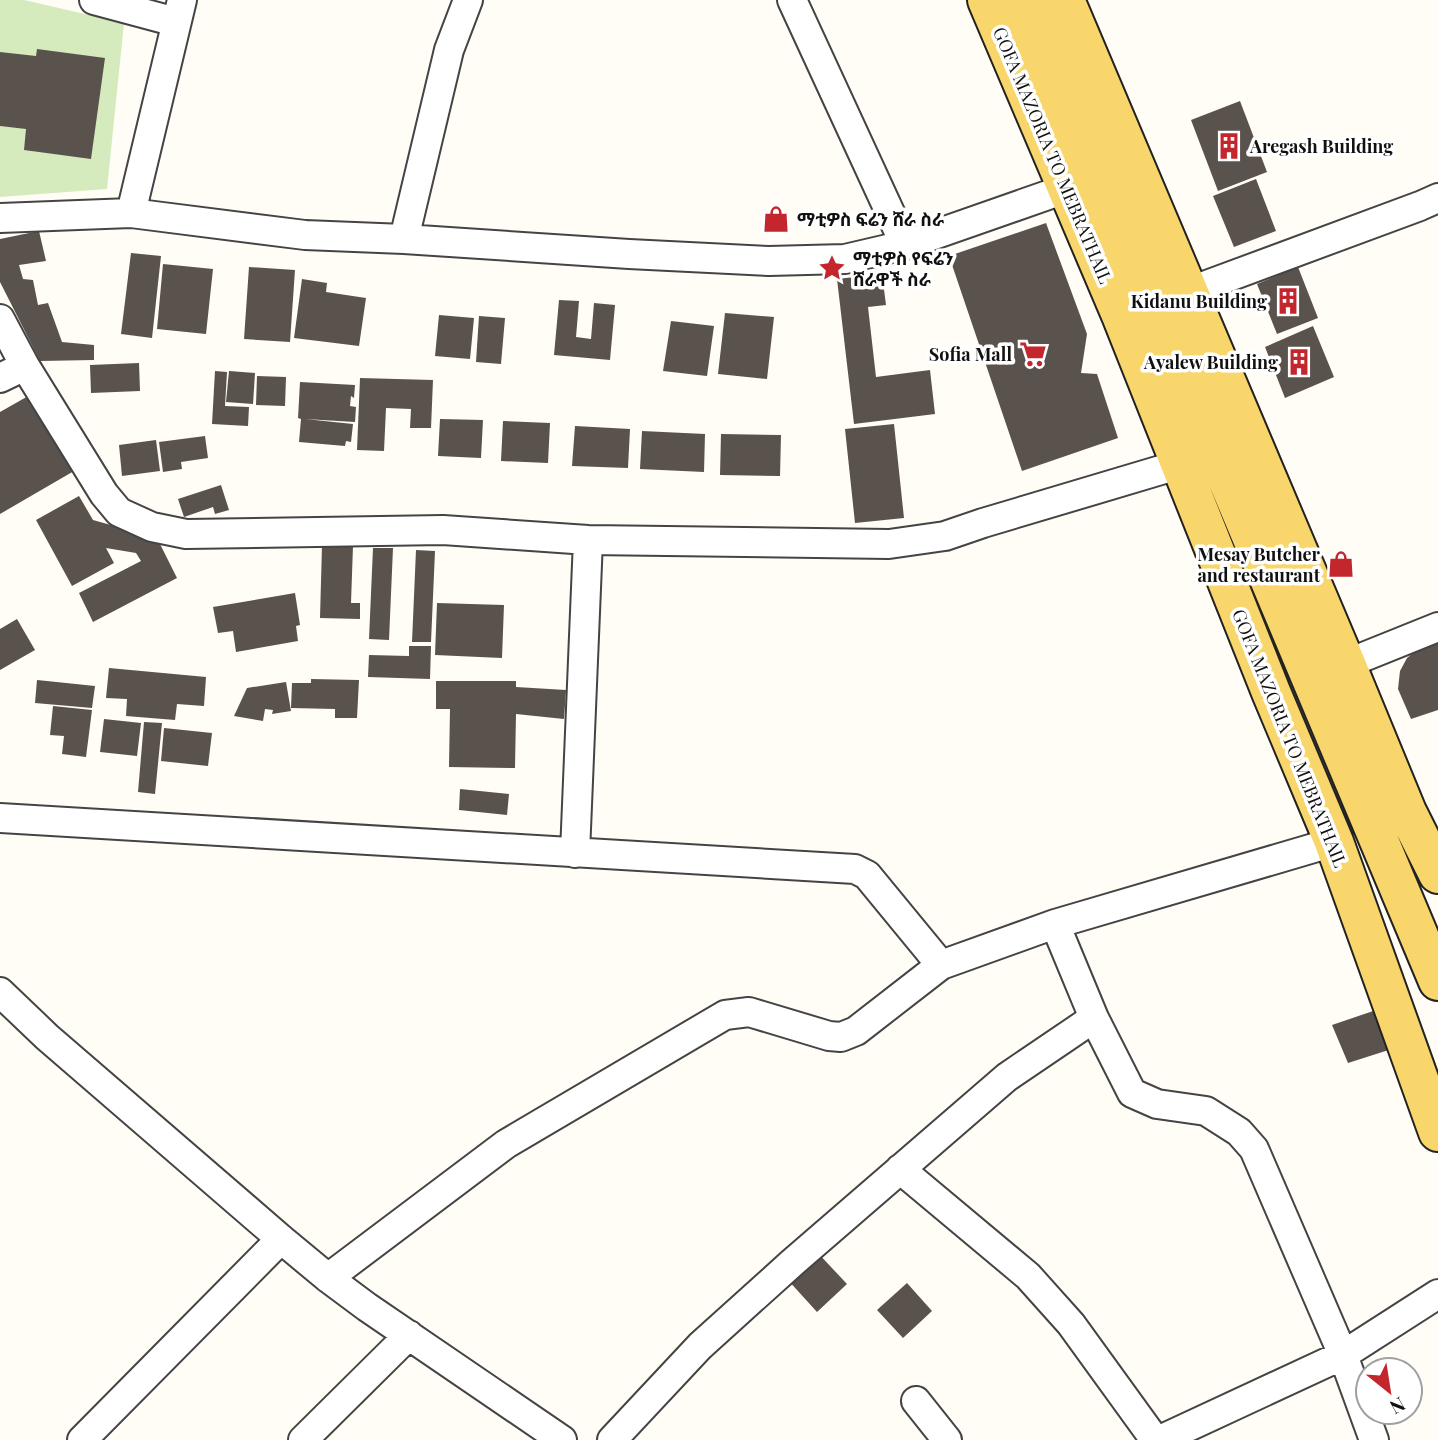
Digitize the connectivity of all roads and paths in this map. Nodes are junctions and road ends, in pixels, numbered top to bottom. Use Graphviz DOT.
graph roads {
  1 [pos="94,0"];
  2 [pos="468,0"];
  3 [pos="792,0"];
  4 [pos="986,0"];
  5 [pos="1026,0"];
  6 [pos="1065,0"];
  7 [pos="179,11"];
  8 [pos="1068,188"];
  9 [pos="1438,198"];
  10 [pos="131,214"];
  11 [pos="0,218"];
  12 [pos="404,239"];
  13 [pos="905,244"];
  14 [pos="1188,292"];
  15 [pos="0,319"];
  16 [pos="12,372"];
  17 [pos="1181,464"];
  18 [pos="588,540"];
  19 [pos="1438,626"];
  20 [pos="1346,664"];
  21 [pos="1407,812"];
  22 [pos="0,818"];
  23 [pos="1334,842"];
  24 [pos="575,853"];
  25 [pos="1438,874"];
  26 [pos="1438,887"];
  27 [pos="1352,894"];
  28 [pos="1055,924"];
  29 [pos="941,965"];
  30 [pos="1438,981"];
  31 [pos="0,992"];
  32 [pos="1094,1018"];
  33 [pos="1438,1082"];
  34 [pos="1438,1132"];
  35 [pos="900,1169"];
  36 [pos="281,1239"];
  37 [pos="328,1278"];
  38 [pos="1438,1294"];
  39 [pos="409,1335"];
  40 [pos="1343,1355"];
  41 [pos="916,1401"];
  42 [pos="82,1440"];
  43 [pos="303,1440"];
  44 [pos="562,1440"];
  45 [pos="612,1440"];
  46 [pos="947,1440"];
  47 [pos="1158,1440"];
  48 [pos="1374,1440"];
  1 -- 7 [label="street"];
  2 -- 12 [label="street"];
  3 -- 13 [label="street"];
  4 -- 8 [label="main road, GOFA MAZORIA TO MEBRATHAIL"];
  5 -- 30 [label="main road"];
  6 -- 14 [label="main road"];
  7 -- 10 [label="street"];
  8 -- 13 [label="street"];
  8 -- 17 [label="main road, GOFA MAZORIA TO MEBRATHAIL"];
  9 -- 14 [label="street"];
  10 -- 11 [label="street"];
  10 -- 12 [label="street"];
  12 -- 13 [label="street"];
  14 -- 20 [label="main road"];
  15 -- 16 [label="street"];
  16 -- 18 [label="street"];
  17 -- 18 [label="street"];
  17 -- 23 [label="main road, GOFA MAZORIA TO MEBRATHAIL"];
  18 -- 24 [label="street"];
  19 -- 20 [label="street"];
  20 -- 21 [label="main road"];
  21 -- 25 [label="main road"];
  21 -- 26 [label="main road"];
  22 -- 24 [label="street"];
  23 -- 27 [label="main road, GOFA MAZORIA TO MEBRATHAIL"];
  23 -- 28 [label="street"];
  24 -- 29 [label="street"];
  27 -- 33 [label="main road"];
  27 -- 34 [label="main road, GOFA MAZORIA TO MEBRATHAIL"];
  28 -- 29 [label="street"];
  28 -- 32 [label="street"];
  29 -- 37 [label="street"];
  31 -- 36 [label="street"];
  32 -- 35 [label="street"];
  32 -- 40 [label="street"];
  35 -- 45 [label="street"];
  35 -- 47 [label="street"];
  36 -- 37 [label="street"];
  36 -- 42 [label="street"];
  37 -- 39 [label="street"];
  38 -- 40 [label="street"];
  39 -- 43 [label="street"];
  39 -- 44 [label="street"];
  40 -- 47 [label="street"];
  40 -- 48 [label="street"];
  41 -- 46 [label="street"];
}
